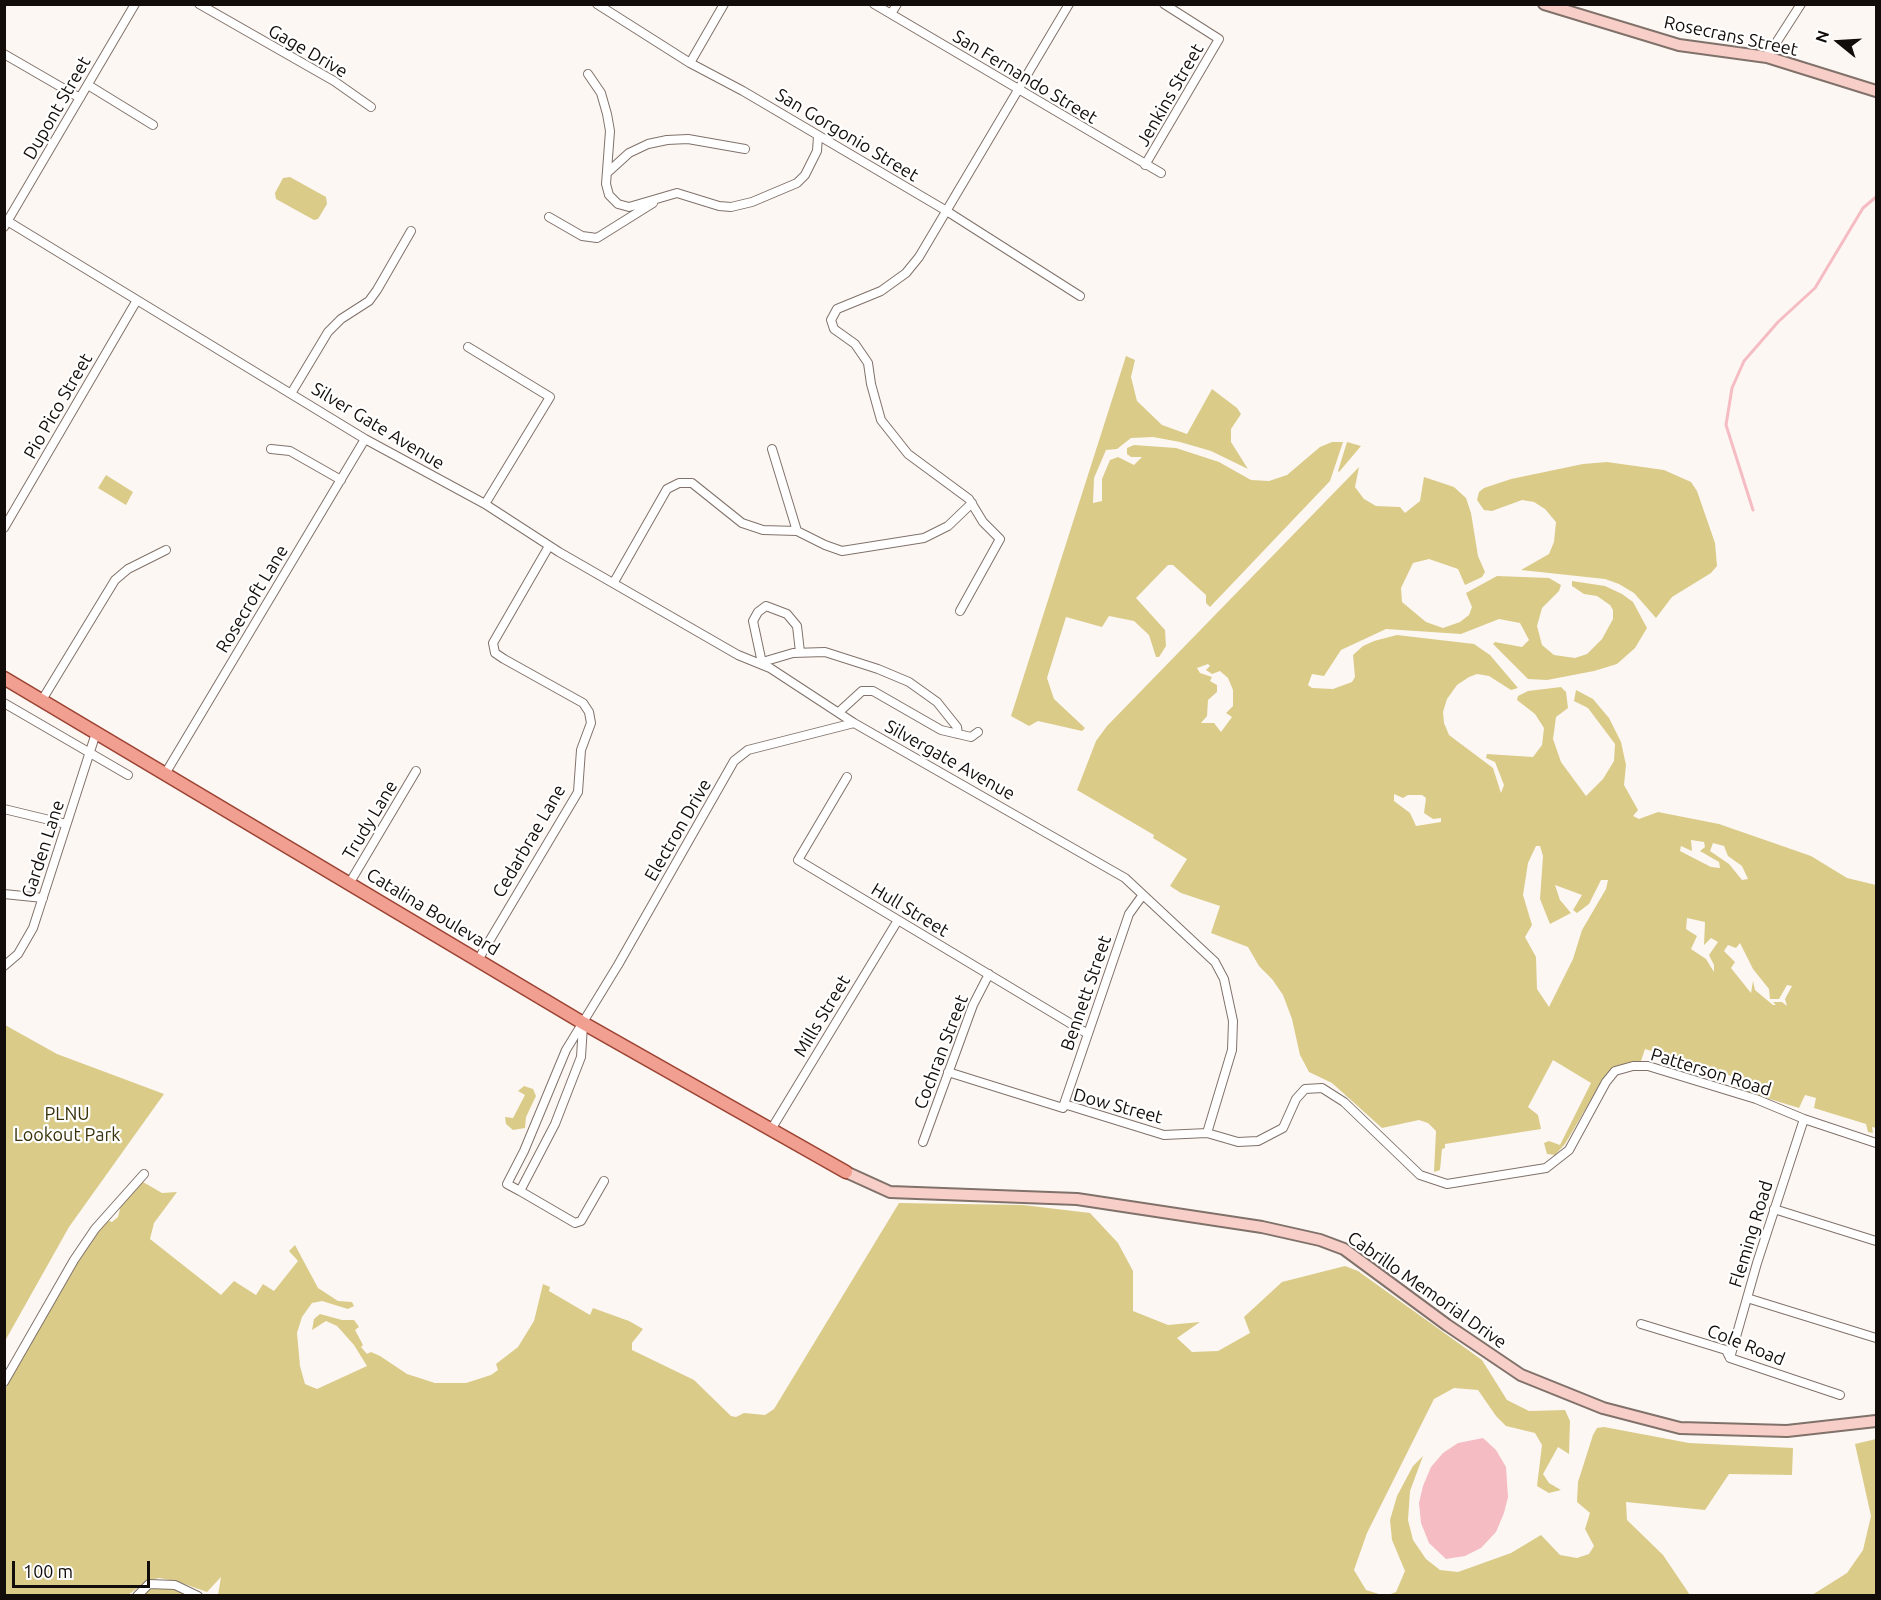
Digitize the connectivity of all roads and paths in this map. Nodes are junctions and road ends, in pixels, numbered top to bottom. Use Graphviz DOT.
graph roads {
  1 [pos="135,4"];
  2 [pos="199,4"];
  3 [pos="597,4"];
  4 [pos="724,4"];
  5 [pos="874,4"];
  6 [pos="897,4"];
  7 [pos="1069,4"];
  8 [pos="1164,4"];
  9 [pos="1544,4"];
  10 [pos="1801,4"];
  11 [pos="891,14"];
  12 [pos="4,54"];
  13 [pos="1767,57"];
  14 [pos="690,63"];
  15 [pos="588,74"];
  16 [pos="88,86"];
  17 [pos="1017,90"];
  18 [pos="1876,91"];
  19 [pos="80,98"];
  20 [pos="371,106"];
  21 [pos="153,125"];
  22 [pos="818,136"];
  23 [pos="745,149"];
  24 [pos="1145,165"];
  25 [pos="607,173"];
  26 [pos="1161,173"];
  27 [pos="661,197"];
  28 [pos="945,210"];
  29 [pos="549,217"];
  30 [pos="6,222"];
  31 [pos="411,231"];
  32 [pos="1080,296"];
  33 [pos="137,300"];
  34 [pos="468,347"];
  35 [pos="292,392"];
  36 [pos="365,439"];
  37 [pos="271,449"];
  38 [pos="772,449"];
  39 [pos="341,480"];
  40 [pos="972,503"];
  41 [pos="485,504"];
  42 [pos="4,528"];
  43 [pos="797,531"];
  44 [pos="549,546"];
  45 [pos="166,550"];
  46 [pos="614,582"];
  47 [pos="960,610"];
  48 [pos="800,652"];
  49 [pos="738,655"];
  50 [pos="760,663"];
  51 [pos="4,678"];
  52 [pos="42,700"];
  53 [pos="4,703"];
  54 [pos="839,712"];
  55 [pos="854,723"];
  56 [pos="978,732"];
  57 [pos="96,733"];
  58 [pos="958,734"];
  59 [pos="90,753"];
  60 [pos="416,771"];
  61 [pos="165,774"];
  62 [pos="128,776"];
  63 [pos="847,777"];
  64 [pos="4,809"];
  65 [pos="66,824"];
  66 [pos="349,884"];
  67 [pos="4,894"];
  68 [pos="1143,896"];
  69 [pos="43,898"];
  70 [pos="898,920"];
  71 [pos="478,960"];
  72 [pos="4,966"];
  73 [pos="989,974"];
  74 [pos="583,1023"];
  75 [pos="1088,1034"];
  76 [pos="948,1072"];
  77 [pos="1064,1104"];
  78 [pos="1804,1119"];
  79 [pos="772,1128"];
  80 [pos="1283,1128"];
  81 [pos="1207,1133"];
  82 [pos="923,1142"];
  83 [pos="1876,1143"];
  84 [pos="846,1172"];
  85 [pos="144,1174"];
  86 [pos="604,1181"];
  87 [pos="520,1191"];
  88 [pos="1773,1209"];
  89 [pos="1876,1240"];
  90 [pos="1747,1299"];
  91 [pos="1641,1324"];
  92 [pos="1876,1338"];
  93 [pos="1731,1358"];
  94 [pos="4,1382"];
  95 [pos="1840,1395"];
  96 [pos="1876,1421"];
  97 [pos="137,1596"];
  98 [pos="198,1596"];
  1 -- 16 [label="street, Dupont Street"];
  2 -- 20 [label="street, Gage Drive"];
  3 -- 14 [label="street, San Gorgonio Street"];
  4 -- 14 [label="street"];
  5 -- 11 [label="street, San Fernando Street"];
  6 -- 11 [label="street"];
  7 -- 17 [label="street"];
  8 -- 24 [label="street, Jenkins Street"];
  9 -- 13 [label="main road, Rosecrans Street"];
  10 -- 13 [label="street"];
  11 -- 17 [label="street, San Fernando Street"];
  12 -- 19 [label="street"];
  13 -- 18 [label="main road, Rosecrans Street"];
  14 -- 22 [label="street, San Gorgonio Street"];
  15 -- 25 [label="street"];
  16 -- 19 [label="street, Dupont Street"];
  16 -- 21 [label="street"];
  17 -- 24 [label="street, San Fernando Street"];
  17 -- 28 [label="street"];
  19 -- 30 [label="street, Dupont Street"];
  22 -- 27 [label="street"];
  22 -- 28 [label="street, San Gorgonio Street"];
  23 -- 25 [label="street"];
  24 -- 26 [label="street, San Fernando Street"];
  25 -- 27 [label="street"];
  27 -- 29 [label="street"];
  28 -- 32 [label="street, San Gorgonio Street"];
  28 -- 40 [label="street"];
  30 -- 33 [label="street, Silver Gate Avenue"];
  31 -- 35 [label="street"];
  33 -- 35 [label="street, Silver Gate Avenue"];
  33 -- 42 [label="street, Pio Pico Street"];
  34 -- 41 [label="street"];
  35 -- 36 [label="street, Silver Gate Avenue"];
  36 -- 39 [label="street, Rosecroft Lane"];
  36 -- 41 [label="street, Silver Gate Avenue"];
  37 -- 39 [label="street"];
  38 -- 43 [label="street"];
  39 -- 61 [label="street, Rosecroft Lane"];
  40 -- 43 [label="street"];
  40 -- 47 [label="street"];
  41 -- 44 [label="street, Silver Gate Avenue"];
  43 -- 46 [label="street"];
  44 -- 46 [label="street, Silver Gate Avenue"];
  44 -- 71 [label="street, Cedarbrae Lane"];
  45 -- 52 [label="street"];
  46 -- 49 [label="street, Silver Gate Avenue"];
  48 -- 50 [label="street"];
  48 -- 50 [label="street"];
  48 -- 58 [label="street"];
  49 -- 50 [label="street, Silvergate Avenue"];
  50 -- 54 [label="street, Silvergate Avenue"];
  51 -- 52 [label="main road, Catalina Boulevard"];
  52 -- 57 [label="main road, Catalina Boulevard"];
  53 -- 59 [label="street"];
  54 -- 55 [label="street, Silvergate Avenue"];
  54 -- 58 [label="street"];
  55 -- 68 [label="street, Silvergate Avenue"];
  55 -- 74 [label="street, Electron Drive"];
  56 -- 58 [label="street"];
  57 -- 59 [label="street, Garden Lane"];
  57 -- 61 [label="main road, Catalina Boulevard"];
  59 -- 62 [label="street"];
  59 -- 65 [label="street, Garden Lane"];
  60 -- 66 [label="street, Trudy Lane"];
  61 -- 66 [label="main road, Catalina Boulevard"];
  63 -- 70 [label="street, Hull Street"];
  64 -- 65 [label="street"];
  65 -- 69 [label="street, Garden Lane"];
  66 -- 71 [label="main road, Catalina Boulevard"];
  67 -- 69 [label="street"];
  68 -- 75 [label="street, Bennett Street"];
  68 -- 81 [label="street"];
  69 -- 72 [label="street, Garden Lane"];
  70 -- 73 [label="street, Hull Street"];
  70 -- 79 [label="street, Mills Street"];
  71 -- 74 [label="main road, Catalina Boulevard"];
  73 -- 75 [label="street, Hull Street"];
  73 -- 76 [label="street, Cochran Street"];
  74 -- 79 [label="main road, Catalina Boulevard"];
  74 -- 87 [label="street, Electron Drive"];
  74 -- 87 [label="street, Electron Drive"];
  75 -- 77 [label="street, Bennett Street"];
  76 -- 77 [label="street, Dow Street"];
  76 -- 82 [label="street, Cochran Street"];
  77 -- 81 [label="street, Dow Street"];
  78 -- 80 [label="street, Patterson Road"];
  78 -- 83 [label="street, Patterson Road"];
  78 -- 88 [label="street, Fleming Road"];
  79 -- 84 [label="main road, Catalina Boulevard"];
  80 -- 81 [label="street, Dow Street"];
  84 -- 96 [label="main road, Cabrillo Memorial Drive"];
  85 -- 94 [label="street"];
  86 -- 87 [label="street"];
  88 -- 89 [label="street"];
  88 -- 90 [label="street, Fleming Road"];
  90 -- 92 [label="street"];
  90 -- 93 [label="street, Fleming Road"];
  91 -- 93 [label="street, Cole Road"];
  93 -- 95 [label="street, Cole Road"];
  97 -- 98 [label="street"];
}
